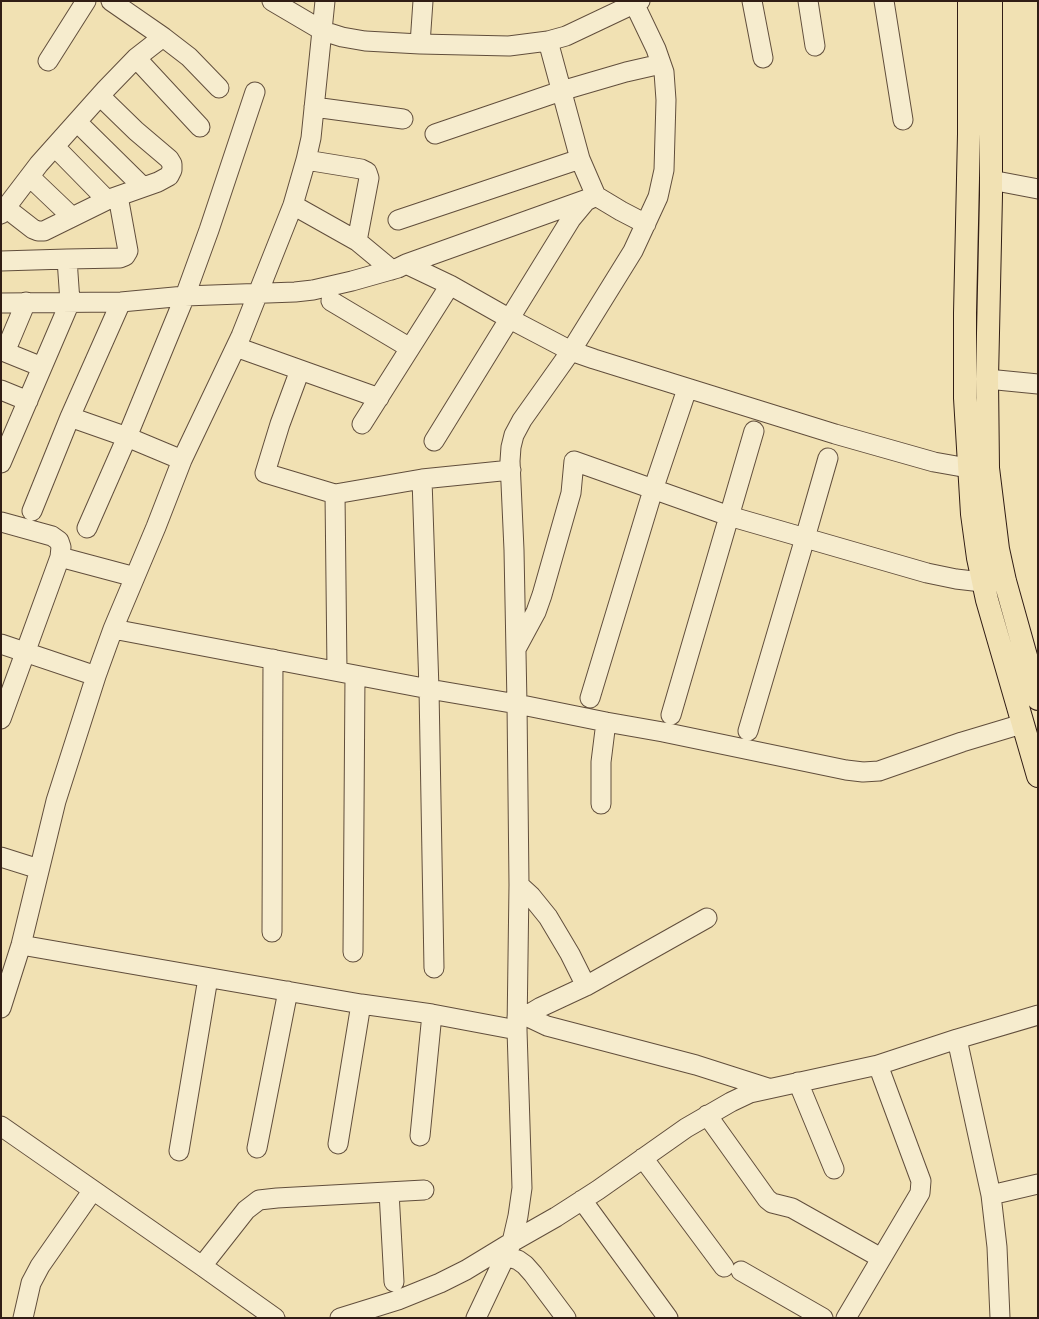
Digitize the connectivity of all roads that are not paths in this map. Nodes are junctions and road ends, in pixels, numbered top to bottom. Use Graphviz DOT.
graph roads {
  1 [pos="86,1"];
  2 [pos="110,1"];
  3 [pos="272,1"];
  4 [pos="325,1"];
  5 [pos="423,1"];
  6 [pos="752,1"];
  7 [pos="808,1"];
  8 [pos="884,1"];
  9 [pos="970,1"];
  10 [pos="991,1"];
  11 [pos="636,2"];
  12 [pos="323,31"];
  13 [pos="163,37"];
  14 [pos="548,41"];
  15 [pos="420,44"];
  16 [pos="814,46"];
  17 [pos="136,58"];
  18 [pos="762,58"];
  19 [pos="48,61"];
  20 [pos="661,64"];
  21 [pos="219,88"];
  22 [pos="561,91"];
  23 [pos="255,92"];
  24 [pos="100,96"];
  25 [pos="314,107"];
  26 [pos="403,119"];
  27 [pos="903,120"];
  28 [pos="77,122"];
  29 [pos="200,127"];
  30 [pos="435,134"];
  31 [pos="54,147"];
  32 [pos="580,159"];
  33 [pos="306,160"];
  34 [pos="30,177"];
  35 [pos="991,180"];
  36 [pos="143,187"];
  37 [pos="1038,189"];
  38 [pos="596,196"];
  39 [pos="113,198"];
  40 [pos="293,205"];
  41 [pos="4,211"];
  42 [pos="72,217"];
  43 [pos="398,220"];
  44 [pos="646,224"];
  45 [pos="44,231"];
  46 [pos="357,242"];
  47 [pos="67,259"];
  48 [pos="43,260"];
  49 [pos="1,261"];
  50 [pos="399,267"];
  51 [pos="450,285"];
  52 [pos="258,294"];
  53 [pos="185,296"];
  54 [pos="331,301"];
  55 [pos="26,302"];
  56 [pos="70,302"];
  57 [pos="121,302"];
  58 [pos="1,303"];
  59 [pos="510,319"];
  60 [pos="236,348"];
  61 [pos="410,348"];
  62 [pos="3,351"];
  63 [pos="571,351"];
  64 [pos="42,367"];
  65 [pos="300,370"];
  66 [pos="987,379"];
  67 [pos="1038,384"];
  68 [pos="687,389"];
  69 [pos="1,390"];
  70 [pos="379,398"];
  71 [pos="28,401"];
  72 [pos="70,416"];
  73 [pos="362,424"];
  74 [pos="754,431"];
  75 [pos="127,437"];
  76 [pos="434,441"];
  77 [pos="828,458"];
  78 [pos="182,460"];
  79 [pos="1,463"];
  80 [pos="978,468"];
  81 [pos="511,470"];
  82 [pos="422,479"];
  83 [pos="653,490"];
  84 [pos="335,494"];
  85 [pos="32,511"];
  86 [pos="729,516"];
  87 [pos="1,522"];
  88 [pos="87,528"];
  89 [pos="806,538"];
  90 [pos="60,557"];
  91 [pos="135,577"];
  92 [pos="982,582"];
  93 [pos="113,629"];
  94 [pos="1,644"];
  95 [pos="516,650"];
  96 [pos="26,653"];
  97 [pos="273,659"];
  98 [pos="337,671"];
  99 [pos="355,675"];
  100 [pos="96,676"];
  101 [pos="429,689"];
  102 [pos="590,698"];
  103 [pos="1038,699"];
  104 [pos="517,704"];
  105 [pos="671,715"];
  106 [pos="1,719"];
  107 [pos="606,722"];
  108 [pos="1022,724"];
  109 [pos="748,731"];
  110 [pos="1038,776"];
  111 [pos="601,804"];
  112 [pos="1,857"];
  113 [pos="40,869"];
  114 [pos="519,885"];
  115 [pos="707,918"];
  116 [pos="272,932"];
  117 [pos="21,945"];
  118 [pos="353,952"];
  119 [pos="434,968"];
  120 [pos="208,978"];
  121 [pos="586,986"];
  122 [pos="288,990"];
  123 [pos="361,1004"];
  124 [pos="1,1008"];
  125 [pos="432,1014"];
  126 [pos="1038,1016"];
  127 [pos="520,1021"];
  128 [pos="958,1039"];
  129 [pos="878,1065"];
  130 [pos="798,1082"];
  131 [pos="768,1088"];
  132 [pos="708,1115"];
  133 [pos="1,1126"];
  134 [pos="420,1136"];
  135 [pos="338,1144"];
  136 [pos="257,1148"];
  137 [pos="179,1151"];
  138 [pos="643,1158"];
  139 [pos="834,1169"];
  140 [pos="1038,1184"];
  141 [pos="93,1190"];
  142 [pos="424,1190"];
  143 [pos="389,1192"];
  144 [pos="991,1195"];
  145 [pos="582,1200"];
  146 [pos="508,1249"];
  147 [pos="881,1258"];
  148 [pos="202,1266"];
  149 [pos="394,1282"];
  150 [pos="23,1318"];
  151 [pos="275,1318"];
  152 [pos="340,1318"];
  153 [pos="476,1318"];
  154 [pos="566,1318"];
  155 [pos="668,1318"];
  156 [pos="823,1318"];
  157 [pos="846,1318"];
  158 [pos="1000,1318"];
  1 -- 19 [label="street"];
  2 -- 13 [label="street"];
  3 -- 12 [label="street"];
  4 -- 12 [label="street"];
  5 -- 15 [label="street"];
  6 -- 18 [label="street"];
  7 -- 16 [label="street"];
  8 -- 27 [label="street"];
  9 -- 80 [label="main road"];
  10 -- 35 [label="main road"];
  11 -- 14 [label="street"];
  11 -- 20 [label="street"];
  12 -- 15 [label="street"];
  12 -- 25 [label="street"];
  13 -- 17 [label="street"];
  13 -- 21 [label="street"];
  14 -- 15 [label="street"];
  14 -- 22 [label="street"];
  17 -- 24 [label="street"];
  17 -- 29 [label="street"];
  20 -- 22 [label="street"];
  20 -- 44 [label="street"];
  22 -- 30 [label="street"];
  22 -- 32 [label="street"];
  23 -- 53 [label="street"];
  24 -- 28 [label="street"];
  24 -- 36 [label="street"];
  25 -- 26 [label="street"];
  25 -- 33 [label="street"];
  28 -- 31 [label="street"];
  28 -- 36 [label="street"];
  31 -- 34 [label="street"];
  31 -- 39 [label="street"];
  32 -- 38 [label="street"];
  32 -- 43 [label="street"];
  33 -- 40 [label="street"];
  33 -- 46 [label="street"];
  34 -- 41 [label="street"];
  34 -- 42 [label="street"];
  35 -- 37 [label="street"];
  35 -- 66 [label="main road"];
  36 -- 39 [label="street"];
  38 -- 44 [label="street"];
  38 -- 50 [label="street"];
  38 -- 59 [label="street"];
  39 -- 42 [label="street"];
  39 -- 47 [label="street"];
  40 -- 46 [label="street"];
  40 -- 52 [label="street"];
  41 -- 45 [label="street"];
  42 -- 45 [label="street"];
  44 -- 63 [label="street"];
  45 -- 48 [label="street"];
  46 -- 50 [label="street"];
  47 -- 48 [label="street"];
  47 -- 56 [label="street"];
  48 -- 49 [label="street"];
  50 -- 51 [label="street"];
  50 -- 52 [label="street"];
  51 -- 59 [label="street"];
  51 -- 61 [label="street"];
  52 -- 53 [label="street"];
  52 -- 60 [label="street"];
  53 -- 57 [label="street"];
  53 -- 75 [label="street"];
  54 -- 61 [label="street"];
  55 -- 56 [label="street"];
  55 -- 58 [label="street"];
  55 -- 62 [label="street"];
  56 -- 57 [label="street"];
  56 -- 64 [label="street"];
  57 -- 72 [label="street"];
  59 -- 63 [label="street"];
  59 -- 76 [label="street"];
  60 -- 65 [label="street"];
  60 -- 78 [label="street"];
  61 -- 70 [label="street"];
  62 -- 64 [label="street"];
  63 -- 68 [label="street"];
  63 -- 81 [label="street"];
  64 -- 71 [label="street"];
  65 -- 70 [label="street"];
  65 -- 84 [label="street"];
  66 -- 67 [label="street"];
  66 -- 80 [label="main road"];
  68 -- 80 [label="street"];
  68 -- 83 [label="street"];
  69 -- 71 [label="street"];
  70 -- 73 [label="street"];
  71 -- 79 [label="street"];
  72 -- 75 [label="street"];
  72 -- 85 [label="street"];
  74 -- 86 [label="street"];
  75 -- 78 [label="street"];
  75 -- 88 [label="street"];
  77 -- 89 [label="street"];
  78 -- 91 [label="street"];
  80 -- 92 [label="main road"];
  80 -- 103 [label="main road"];
  81 -- 82 [label="street"];
  81 -- 95 [label="street"];
  82 -- 84 [label="street"];
  82 -- 101 [label="street"];
  83 -- 86 [label="street"];
  83 -- 95 [label="street"];
  83 -- 102 [label="street"];
  84 -- 98 [label="street"];
  86 -- 89 [label="street"];
  86 -- 105 [label="street"];
  87 -- 90 [label="street"];
  89 -- 92 [label="street"];
  89 -- 109 [label="street"];
  90 -- 91 [label="street"];
  90 -- 96 [label="street"];
  91 -- 93 [label="street"];
  92 -- 108 [label="main road"];
  93 -- 97 [label="street"];
  93 -- 100 [label="street"];
  94 -- 96 [label="street"];
  95 -- 104 [label="street"];
  96 -- 100 [label="street"];
  96 -- 106 [label="street"];
  97 -- 98 [label="street"];
  97 -- 116 [label="street"];
  98 -- 99 [label="street"];
  99 -- 101 [label="street"];
  99 -- 118 [label="street"];
  100 -- 113 [label="street"];
  101 -- 104 [label="street"];
  101 -- 119 [label="street"];
  104 -- 107 [label="street"];
  104 -- 114 [label="street"];
  107 -- 108 [label="street"];
  107 -- 111 [label="street"];
  108 -- 110 [label="main road"];
  112 -- 113 [label="street"];
  113 -- 117 [label="street"];
  114 -- 121 [label="street"];
  114 -- 127 [label="street"];
  115 -- 121 [label="street"];
  117 -- 120 [label="street"];
  117 -- 124 [label="street"];
  120 -- 122 [label="street"];
  120 -- 137 [label="street"];
  121 -- 127 [label="street"];
  122 -- 123 [label="street"];
  122 -- 136 [label="street"];
  123 -- 125 [label="street"];
  123 -- 135 [label="street"];
  125 -- 127 [label="street"];
  125 -- 134 [label="street"];
  126 -- 128 [label="street"];
  127 -- 131 [label="street"];
  127 -- 146 [label="street"];
  128 -- 129 [label="street"];
  128 -- 144 [label="street"];
  129 -- 130 [label="street"];
  129 -- 147 [label="street"];
  130 -- 131 [label="street"];
  130 -- 139 [label="street"];
  131 -- 132 [label="street"];
  132 -- 138 [label="street"];
  132 -- 147 [label="street"];
  133 -- 141 [label="street"];
  138 -- 145 [label="street"];
  138 -- 156 [label="street"];
  140 -- 144 [label="street"];
  141 -- 148 [label="street"];
  141 -- 150 [label="street"];
  142 -- 143 [label="street"];
  143 -- 148 [label="street"];
  143 -- 149 [label="street"];
  144 -- 158 [label="street"];
  145 -- 146 [label="street"];
  145 -- 155 [label="street"];
  146 -- 152 [label="street"];
  146 -- 153 [label="street"];
  146 -- 154 [label="street"];
  147 -- 157 [label="street"];
  148 -- 151 [label="street"];
}
